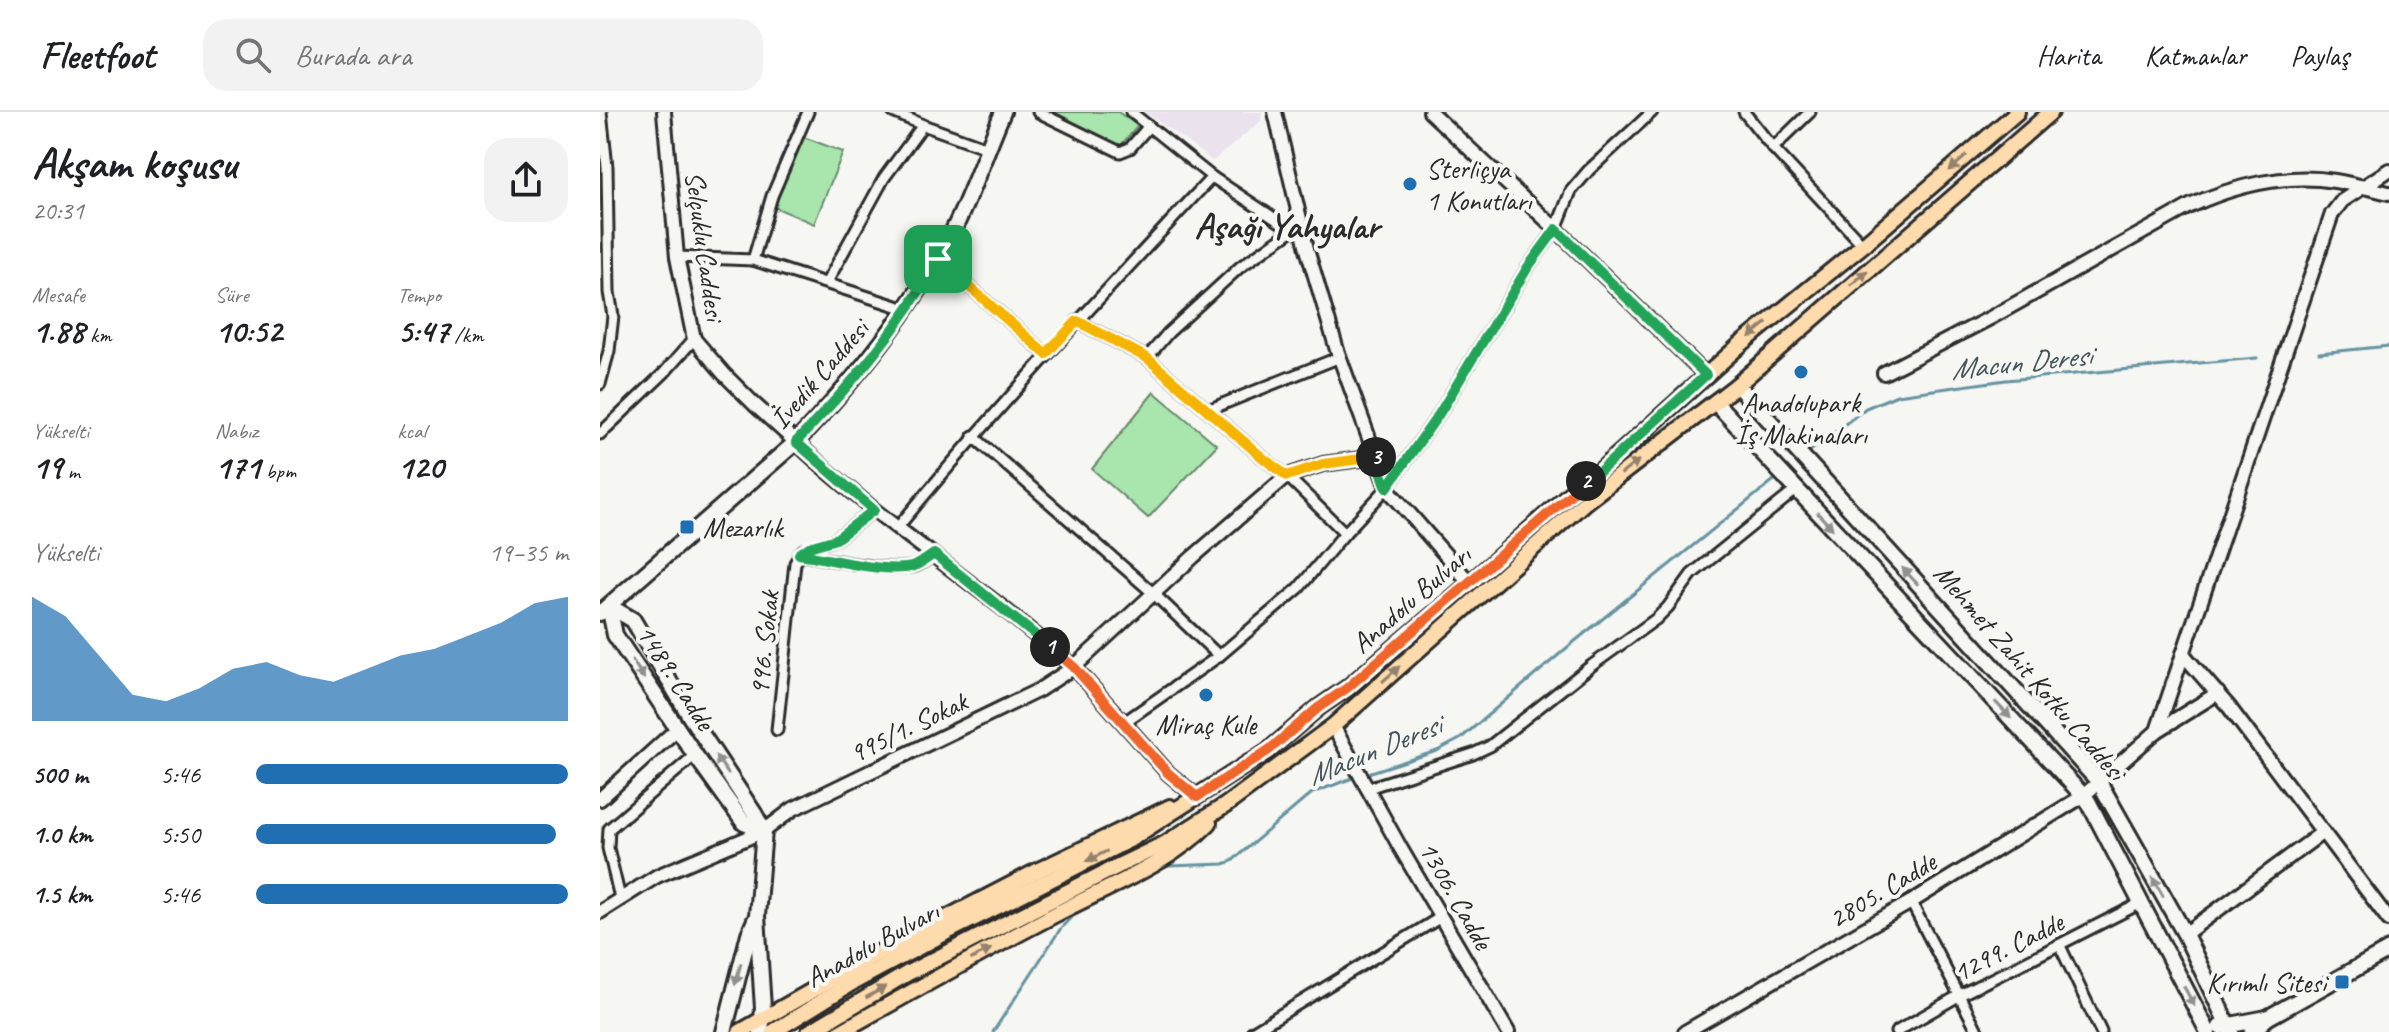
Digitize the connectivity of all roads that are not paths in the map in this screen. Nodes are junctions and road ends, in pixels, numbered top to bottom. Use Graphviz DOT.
graph roads {
  1 [pos="601,112"];
  2 [pos="664,112"];
  3 [pos="808,112"];
  4 [pos="893,112"];
  5 [pos="1003,112"];
  6 [pos="1038,112"];
  7 [pos="1131,112"];
  8 [pos="1275,112"];
  9 [pos="1430,112"];
  10 [pos="1652,112"];
  11 [pos="1744,112"];
  12 [pos="1810,112"];
  13 [pos="2017,112"];
  14 [pos="2051,112"];
  15 [pos="923,125"];
  16 [pos="1149,126"];
  17 [pos="987,148"];
  18 [pos="1773,148"];
  19 [pos="2389,170"];
  20 [pos="1212,177"];
  21 [pos="2361,187"];
  22 [pos="2389,193"];
  23 [pos="1297,227"];
  24 [pos="1556,229"];
  25 [pos="1863,245"];
  26 [pos="677,257"];
  27 [pos="938,259"];
  28 [pos="753,260"];
  29 [pos="827,282"];
  30 [pos="906,309"];
  31 [pos="1077,321"];
  32 [pos="694,339"];
  33 [pos="1046,354"];
  34 [pos="1340,357"];
  35 [pos="1147,358"];
  36 [pos="1884,373"];
  37 [pos="1706,375"];
  38 [pos="600,384"];
  39 [pos="1737,385"];
  40 [pos="1715,402"];
  41 [pos="1208,410"];
  42 [pos="600,434"];
  43 [pos="973,436"];
  44 [pos="796,442"];
  45 [pos="1376,457"];
  46 [pos="1287,476"];
  47 [pos="1387,488"];
  48 [pos="1796,490"];
  49 [pos="874,510"];
  50 [pos="898,527"];
  51 [pos="1345,533"];
  52 [pos="799,554"];
  53 [pos="934,554"];
  54 [pos="1470,583"];
  55 [pos="1153,593"];
  56 [pos="603,607"];
  57 [pos="2183,654"];
  58 [pos="1219,656"];
  59 [pos="1074,667"];
  60 [pos="2218,693"];
  61 [pos="691,718"];
  62 [pos="1123,723"];
  63 [pos="1333,726"];
  64 [pos="677,729"];
  65 [pos="777,730"];
  66 [pos="2157,731"];
  67 [pos="695,755"];
  68 [pos="1364,780"];
  69 [pos="2099,782"];
  70 [pos="2083,796"];
  71 [pos="1197,797"];
  72 [pos="600,799"];
  73 [pos="1226,805"];
  74 [pos="764,831"];
  75 [pos="2323,832"];
  76 [pos="620,898"];
  77 [pos="1911,902"];
  78 [pos="2141,903"];
  79 [pos="600,912"];
  80 [pos="757,916"];
  81 [pos="1441,917"];
  82 [pos="2389,920"];
  83 [pos="2185,934"];
  84 [pos="2060,946"];
  85 [pos="2389,950"];
  86 [pos="1960,995"];
  87 [pos="2267,1018"];
  88 [pos="761,1026"];
  89 [pos="2228,1028"];
  90 [pos="724,1032"];
  91 [pos="740,1032"];
  92 [pos="773,1032"];
  93 [pos="809,1032"];
  94 [pos="840,1032"];
  95 [pos="1252,1032"];
  96 [pos="1508,1032"];
  97 [pos="1685,1032"];
  98 [pos="1896,1032"];
  99 [pos="1978,1032"];
  100 [pos="2101,1032"];
  101 [pos="2207,1032"];
  102 [pos="2252,1032"];
  1 -- 38 [label="street"];
  2 -- 26 [label="street, Selçuklu Caddesi"];
  3 -- 28 [label="street"];
  4 -- 15 [label="street"];
  5 -- 17 [label="main road, İvedik Caddesi"];
  6 -- 16 [label="street"];
  7 -- 16 [label="street"];
  8 -- 23 [label="street"];
  9 -- 24 [label="street"];
  10 -- 24 [label="street"];
  11 -- 18 [label="street"];
  12 -- 18 [label="street"];
  13 -- 25 [label="main road, Anadolu Bulvarı, one-way"];
  39 -- 14 [label="main road, Anadolu Bulvarı, one-way"];
  15 -- 17 [label="street"];
  15 -- 29 [label="street"];
  16 -- 20 [label="street"];
  17 -- 27 [label="main road, İvedik Caddesi"];
  18 -- 25 [label="street"];
  19 -- 21 [label="street"];
  20 -- 23 [label="street"];
  20 -- 31 [label="street"];
  21 -- 22 [label="street"];
  21 -- 36 [label="street"];
  21 -- 57 [label="street"];
  23 -- 34 [label="street"];
  23 -- 35 [label="street"];
  24 -- 37 [label="street"];
  24 -- 47 [label="street"];
  25 -- 37 [label="main road, Anadolu Bulvarı, one-way"];
  26 -- 28 [label="street"];
  26 -- 32 [label="street, Selçuklu Caddesi"];
  27 -- 30 [label="main road, İvedik Caddesi"];
  27 -- 33 [label="street"];
  28 -- 29 [label="street"];
  29 -- 30 [label="street"];
  30 -- 44 [label="main road, İvedik Caddesi"];
  31 -- 33 [label="street"];
  31 -- 35 [label="street"];
  32 -- 42 [label="street"];
  32 -- 44 [label="street, Selçuklu Caddesi"];
  33 -- 43 [label="street"];
  34 -- 41 [label="street"];
  34 -- 45 [label="street"];
  35 -- 41 [label="street"];
  37 -- 54 [label="main road, Anadolu Bulvarı"];
  39 -- 40 [label="main road, Anadolu Bulvarı"];
  69 -- 39 [label="main road, Mehmet Zahit Kotku Caddesi, one-way"];
  40 -- 48 [label="main road, Mehmet Zahit Kotku Caddesi"];
  63 -- 40 [label="main road, Anadolu Bulvarı, one-way"];
  41 -- 46 [label="street"];
  43 -- 50 [label="street"];
  43 -- 55 [label="street"];
  44 -- 49 [label="street, Selçuklu Caddesi"];
  44 -- 56 [label="main road, İvedik Caddesi"];
  45 -- 46 [label="street"];
  45 -- 47 [label="street"];
  46 -- 51 [label="street"];
  46 -- 55 [label="street, 995/1. Sokak"];
  47 -- 51 [label="street"];
  47 -- 54 [label="street"];
  48 -- 68 [label="street"];
  48 -- 70 [label="main road, Mehmet Zahit Kotku Caddesi, one-way"];
  49 -- 50 [label="street, Selçuklu Caddesi"];
  49 -- 52 [label="street, 996. Sokak"];
  50 -- 53 [label="street, Selçuklu Caddesi"];
  51 -- 58 [label="street"];
  52 -- 53 [label="street"];
  52 -- 65 [label="street, 996. Sokak"];
  53 -- 59 [label="street, Selçuklu Caddesi"];
  54 -- 71 [label="main road, Anadolu Bulvarı"];
  55 -- 58 [label="street"];
  55 -- 59 [label="street, 995/1. Sokak"];
  56 -- 61 [label="main road, 1489. Cadde"];
  56 -- 64 [label="main road, 1489. Cadde, one-way"];
  57 -- 60 [label="street"];
  57 -- 66 [label="street"];
  58 -- 62 [label="street"];
  59 -- 62 [label="street, Selçuklu Caddesi"];
  59 -- 74 [label="street, 995/1. Sokak"];
  60 -- 66 [label="street, 2805. Cadde"];
  60 -- 75 [label="street"];
  61 -- 64 [label="main road"];
  74 -- 61 [label="main road, 1489. Cadde, one-way"];
  62 -- 71 [label="street, Selçuklu Caddesi"];
  63 -- 68 [label="street, 1306. Cadde"];
  63 -- 73 [label="main road, Anadolu Bulvarı"];
  64 -- 67 [label="main road, 1489. Cadde"];
  64 -- 72 [label="street"];
  66 -- 69 [label="street, 2805. Cadde"];
  67 -- 74 [label="main road, 1489. Cadde"];
  67 -- 76 [label="street"];
  68 -- 81 [label="street, 1306. Cadde"];
  69 -- 70 [label="street, 2805. Cadde"];
  83 -- 69 [label="main road, Mehmet Zahit Kotku Caddesi, one-way"];
  70 -- 77 [label="street, 2805. Cadde"];
  70 -- 78 [label="main road, Mehmet Zahit Kotku Caddesi"];
  71 -- 88 [label="main road"];
  71 -- 92 [label="main road, Anadolu Bulvarı, one-way"];
  93 -- 73 [label="main road, Anadolu Bulvarı, one-way"];
  94 -- 73 [label="main road, one-way"];
  74 -- 76 [label="street, 995/1. Sokak"];
  74 -- 80 [label="main road"];
  75 -- 82 [label="street"];
  75 -- 83 [label="street"];
  76 -- 79 [label="street, 995/1. Sokak"];
  77 -- 86 [label="street"];
  77 -- 97 [label="street, 2805. Cadde"];
  78 -- 84 [label="street, 1299. Cadde"];
  78 -- 101 [label="main road, Mehmet Zahit Kotku Caddesi, one-way"];
  80 -- 88 [label="main road"];
  80 -- 90 [label="main road, one-way"];
  81 -- 95 [label="street"];
  81 -- 96 [label="street, 1306. Cadde"];
  83 -- 89 [label="main road, Mehmet Zahit Kotku Caddesi"];
  84 -- 86 [label="street, 1299. Cadde"];
  84 -- 100 [label="street"];
  85 -- 87 [label="main road"];
  86 -- 98 [label="street, 1299. Cadde"];
  86 -- 99 [label="street"];
  87 -- 89 [label="main road"];
  87 -- 102 [label="main road"];
  88 -- 91 [label="main road"];
  89 -- 101 [label="main road"];
}
